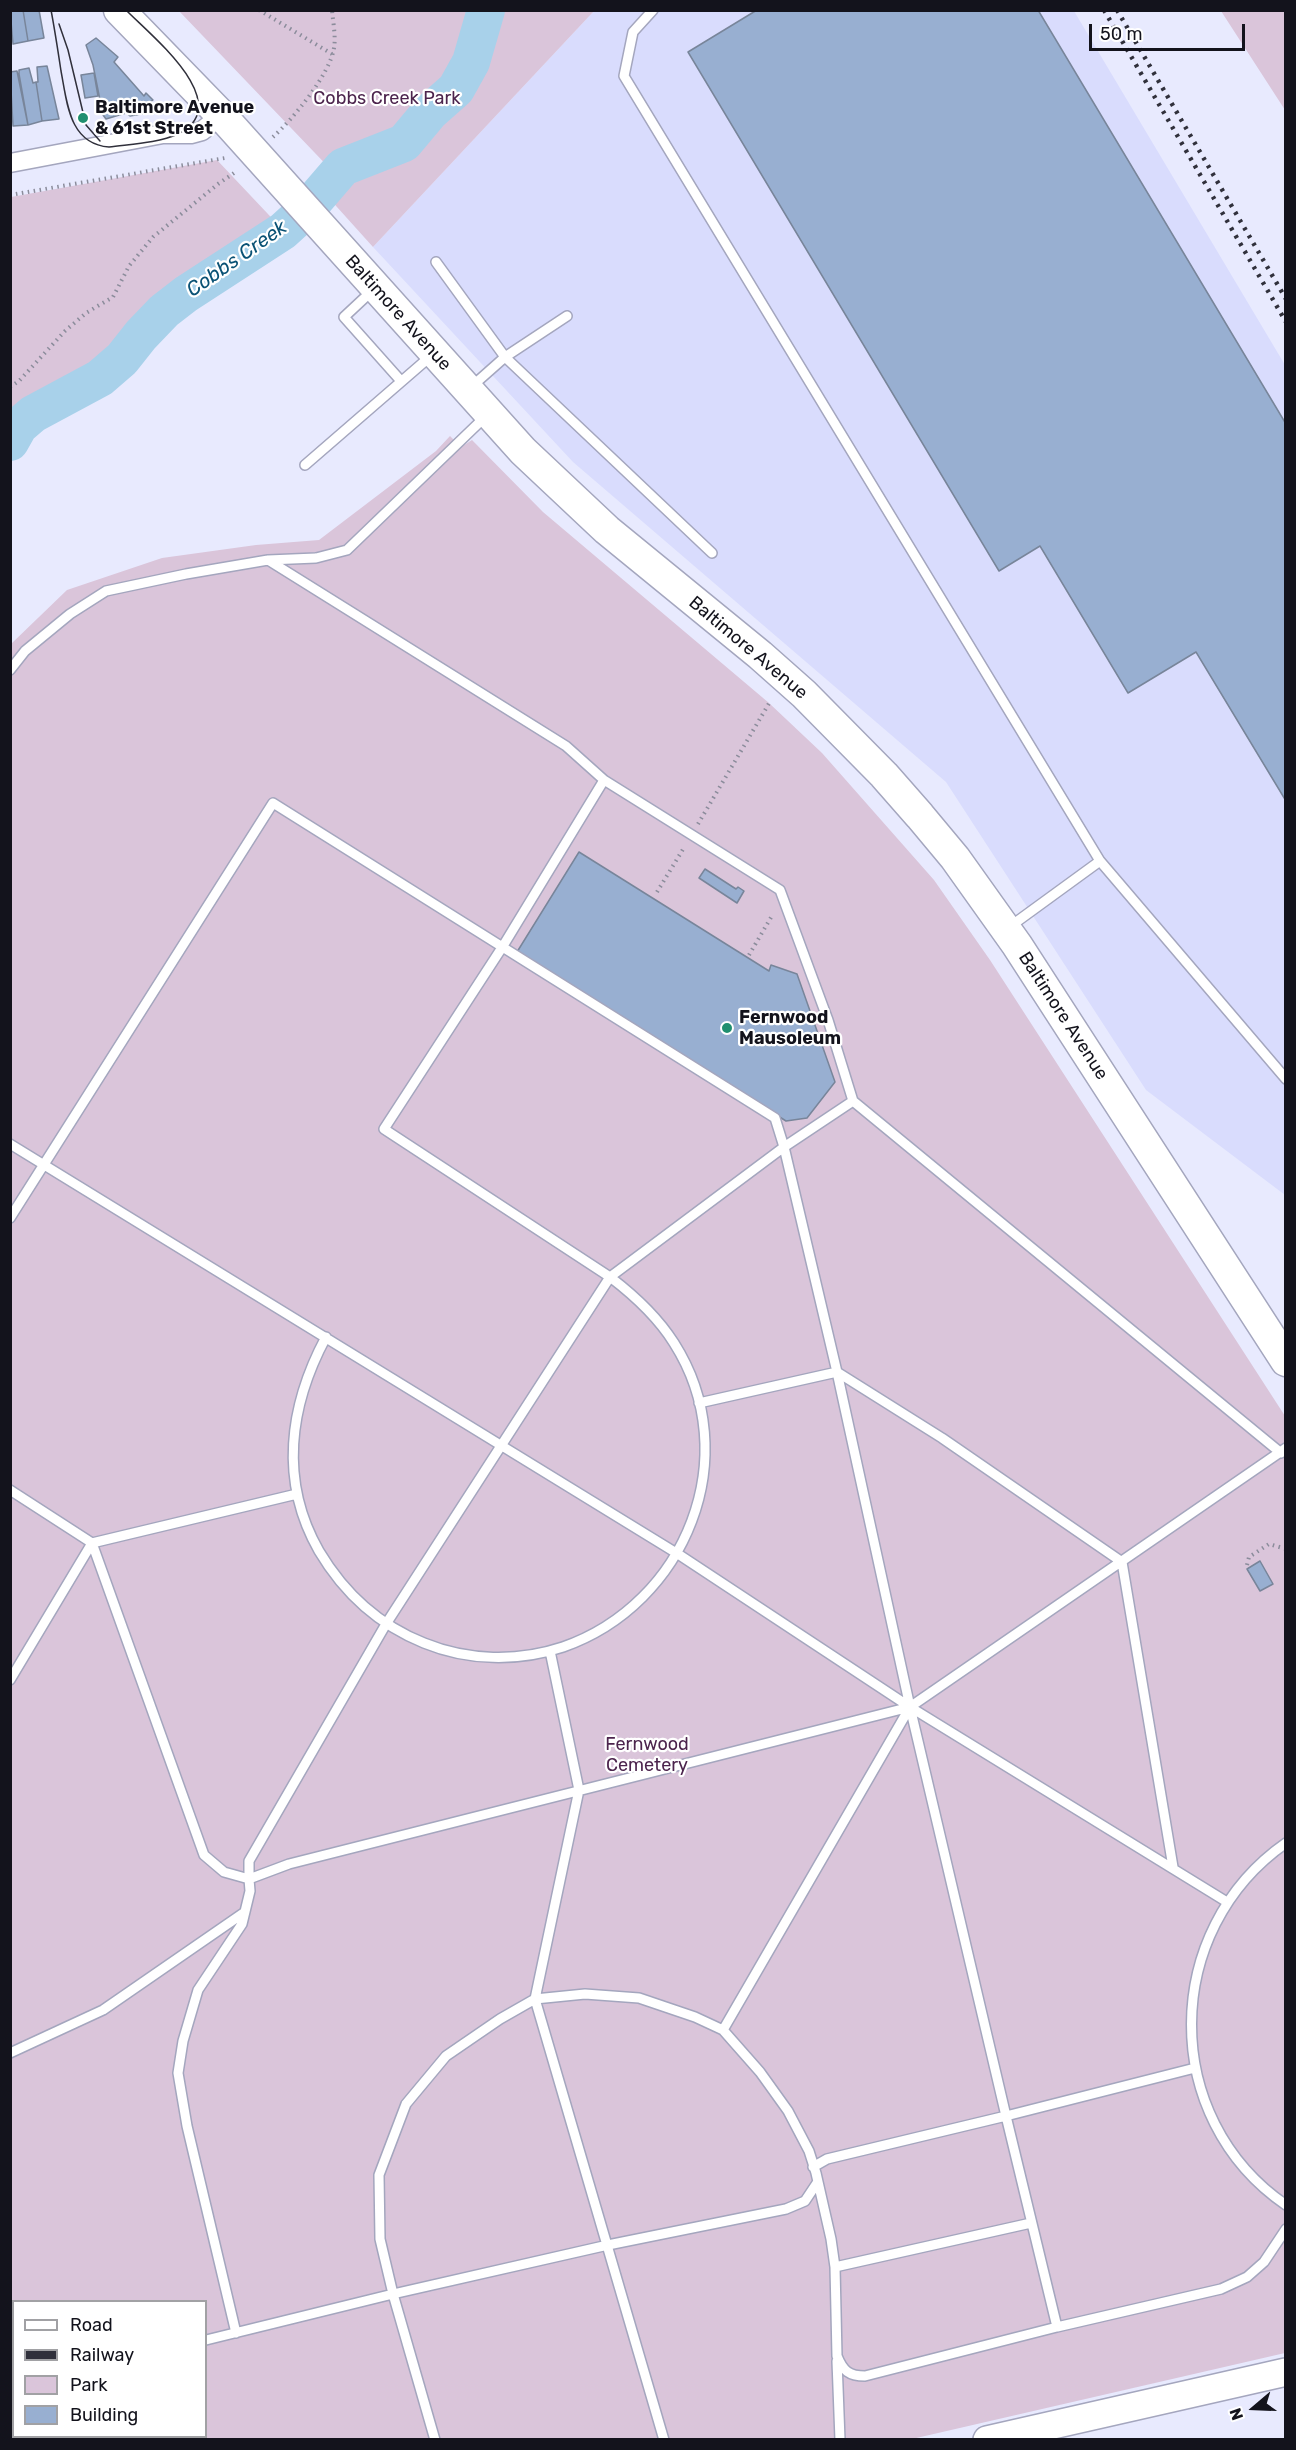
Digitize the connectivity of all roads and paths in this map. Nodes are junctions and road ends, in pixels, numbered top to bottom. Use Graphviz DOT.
graph roads {
  1 [pos="120,10"];
  2 [pos="258,10"];
  3 [pos="332,10"];
  4 [pos="653,10"];
  5 [pos="332,54"];
  6 [pos="221,115"];
  7 [pos="277,134"];
  8 [pos="10,164"];
  9 [pos="243,165"];
  10 [pos="237,171"];
  11 [pos="10,195"];
  12 [pos="436,262"];
  13 [pos="375,288"];
  14 [pos="567,316"];
  15 [pos="434,353"];
  16 [pos="505,357"];
  17 [pos="401,381"];
  18 [pos="10,387"];
  19 [pos="468,389"];
  20 [pos="488,414"];
  21 [pos="305,465"];
  22 [pos="712,553"];
  23 [pos="268,560"];
  24 [pos="10,670"];
  25 [pos="771,700"];
  26 [pos="604,780"];
  27 [pos="693,833"];
  28 [pos="1100,861"];
  29 [pos="657,892"];
  30 [pos="783,898"];
  31 [pos="1006,929"];
  32 [pos="503,946"];
  33 [pos="749,955"];
  34 [pos="1286,1079"];
  35 [pos="853,1101"];
  36 [pos="10,1144"];
  37 [pos="784,1147"];
  38 [pos="45,1164"];
  39 [pos="10,1218"];
  40 [pos="610,1277"];
  41 [pos="326,1337"];
  42 [pos="1286,1361"];
  43 [pos="837,1372"];
  44 [pos="699,1403"];
  45 [pos="501,1445"];
  46 [pos="1283,1450"];
  47 [pos="10,1490"];
  48 [pos="297,1494"];
  49 [pos="92,1543"];
  50 [pos="1286,1549"];
  51 [pos="678,1554"];
  52 [pos="1122,1562"];
  53 [pos="1247,1565"];
  54 [pos="386,1624"];
  55 [pos="550,1651"];
  56 [pos="10,1680"];
  57 [pos="910,1707"];
  58 [pos="579,1790"];
  59 [pos="1286,1843"];
  60 [pos="1173,1867"];
  61 [pos="249,1878"];
  62 [pos="1227,1902"];
  63 [pos="245,1912"];
  64 [pos="535,1999"];
  65 [pos="723,2030"];
  66 [pos="10,2053"];
  67 [pos="1195,2068"];
  68 [pos="1006,2116"];
  69 [pos="813,2167"];
  70 [pos="817,2183"];
  71 [pos="1286,2205"];
  72 [pos="1031,2223"];
  73 [pos="1286,2229"];
  74 [pos="608,2245"];
  75 [pos="835,2267"];
  76 [pos="393,2294"];
  77 [pos="1057,2327"];
  78 [pos="236,2333"];
  79 [pos="207,2340"];
  80 [pos="837,2356"];
  81 [pos="1286,2372"];
  82 [pos="435,2439"];
  83 [pos="664,2439"];
  84 [pos="840,2439"];
  85 [pos="987,2439"];
  1 -- 6 [label="main road, Baltimore Avenue"];
  2 -- 5 [label="path"];
  3 -- 5 [label="path"];
  4 -- 28 [label="lane"];
  5 -- 7 [label="path"];
  6 -- 8 [label="street"];
  6 -- 13 [label="main road, Baltimore Avenue"];
  9 -- 10 [label="path"];
  10 -- 11 [label="path"];
  10 -- 18 [label="path"];
  12 -- 16 [label="lane"];
  13 -- 15 [label="main road, Baltimore Avenue"];
  13 -- 17 [label="lane"];
  14 -- 16 [label="lane"];
  15 -- 17 [label="lane"];
  15 -- 19 [label="main road, Baltimore Avenue"];
  16 -- 19 [label="lane"];
  16 -- 22 [label="lane"];
  17 -- 21 [label="lane"];
  19 -- 20 [label="main road, Baltimore Avenue"];
  20 -- 23 [label="lane"];
  20 -- 31 [label="main road, Baltimore Avenue"];
  23 -- 24 [label="lane"];
  23 -- 26 [label="lane"];
  25 -- 27 [label="path"];
  26 -- 27 [label="lane"];
  26 -- 32 [label="lane"];
  27 -- 29 [label="path"];
  27 -- 30 [label="lane"];
  28 -- 31 [label="lane"];
  28 -- 34 [label="lane"];
  30 -- 33 [label="path"];
  30 -- 35 [label="lane"];
  31 -- 42 [label="main road, Baltimore Avenue"];
  32 -- 37 [label="lane"];
  32 -- 38 [label="lane"];
  32 -- 40 [label="lane"];
  35 -- 37 [label="lane"];
  35 -- 46 [label="lane"];
  36 -- 38 [label="lane"];
  37 -- 40 [label="lane"];
  37 -- 43 [label="lane"];
  38 -- 39 [label="lane"];
  38 -- 41 [label="lane"];
  40 -- 44 [label="lane"];
  40 -- 45 [label="lane"];
  41 -- 45 [label="lane"];
  41 -- 48 [label="lane"];
  43 -- 44 [label="lane"];
  43 -- 52 [label="lane"];
  43 -- 57 [label="lane"];
  44 -- 51 [label="lane"];
  45 -- 51 [label="lane"];
  45 -- 54 [label="lane"];
  46 -- 52 [label="lane"];
  47 -- 49 [label="lane"];
  48 -- 49 [label="lane"];
  48 -- 54 [label="lane"];
  49 -- 56 [label="lane"];
  49 -- 61 [label="lane"];
  50 -- 53 [label="path"];
  51 -- 55 [label="lane"];
  51 -- 57 [label="lane"];
  52 -- 57 [label="lane"];
  52 -- 60 [label="lane"];
  54 -- 55 [label="lane"];
  54 -- 61 [label="lane"];
  55 -- 58 [label="lane"];
  57 -- 58 [label="lane"];
  57 -- 60 [label="lane"];
  57 -- 65 [label="lane"];
  57 -- 68 [label="lane"];
  58 -- 61 [label="lane"];
  58 -- 64 [label="lane"];
  59 -- 62 [label="lane"];
  60 -- 62 [label="lane"];
  61 -- 63 [label="lane"];
  62 -- 67 [label="lane"];
  63 -- 66 [label="lane"];
  63 -- 78 [label="lane"];
  64 -- 65 [label="lane"];
  64 -- 74 [label="lane"];
  64 -- 76 [label="lane"];
  65 -- 69 [label="lane"];
  67 -- 68 [label="lane"];
  67 -- 71 [label="lane"];
  68 -- 69 [label="lane"];
  68 -- 72 [label="lane"];
  69 -- 70 [label="lane"];
  70 -- 74 [label="lane"];
  70 -- 75 [label="lane"];
  72 -- 75 [label="lane"];
  72 -- 77 [label="lane"];
  73 -- 77 [label="lane"];
  74 -- 76 [label="lane"];
  74 -- 83 [label="lane"];
  75 -- 80 [label="lane"];
  76 -- 78 [label="lane"];
  76 -- 82 [label="lane"];
  77 -- 80 [label="lane"];
  78 -- 79 [label="lane"];
  80 -- 84 [label="lane"];
  81 -- 85 [label="main road"];
}
